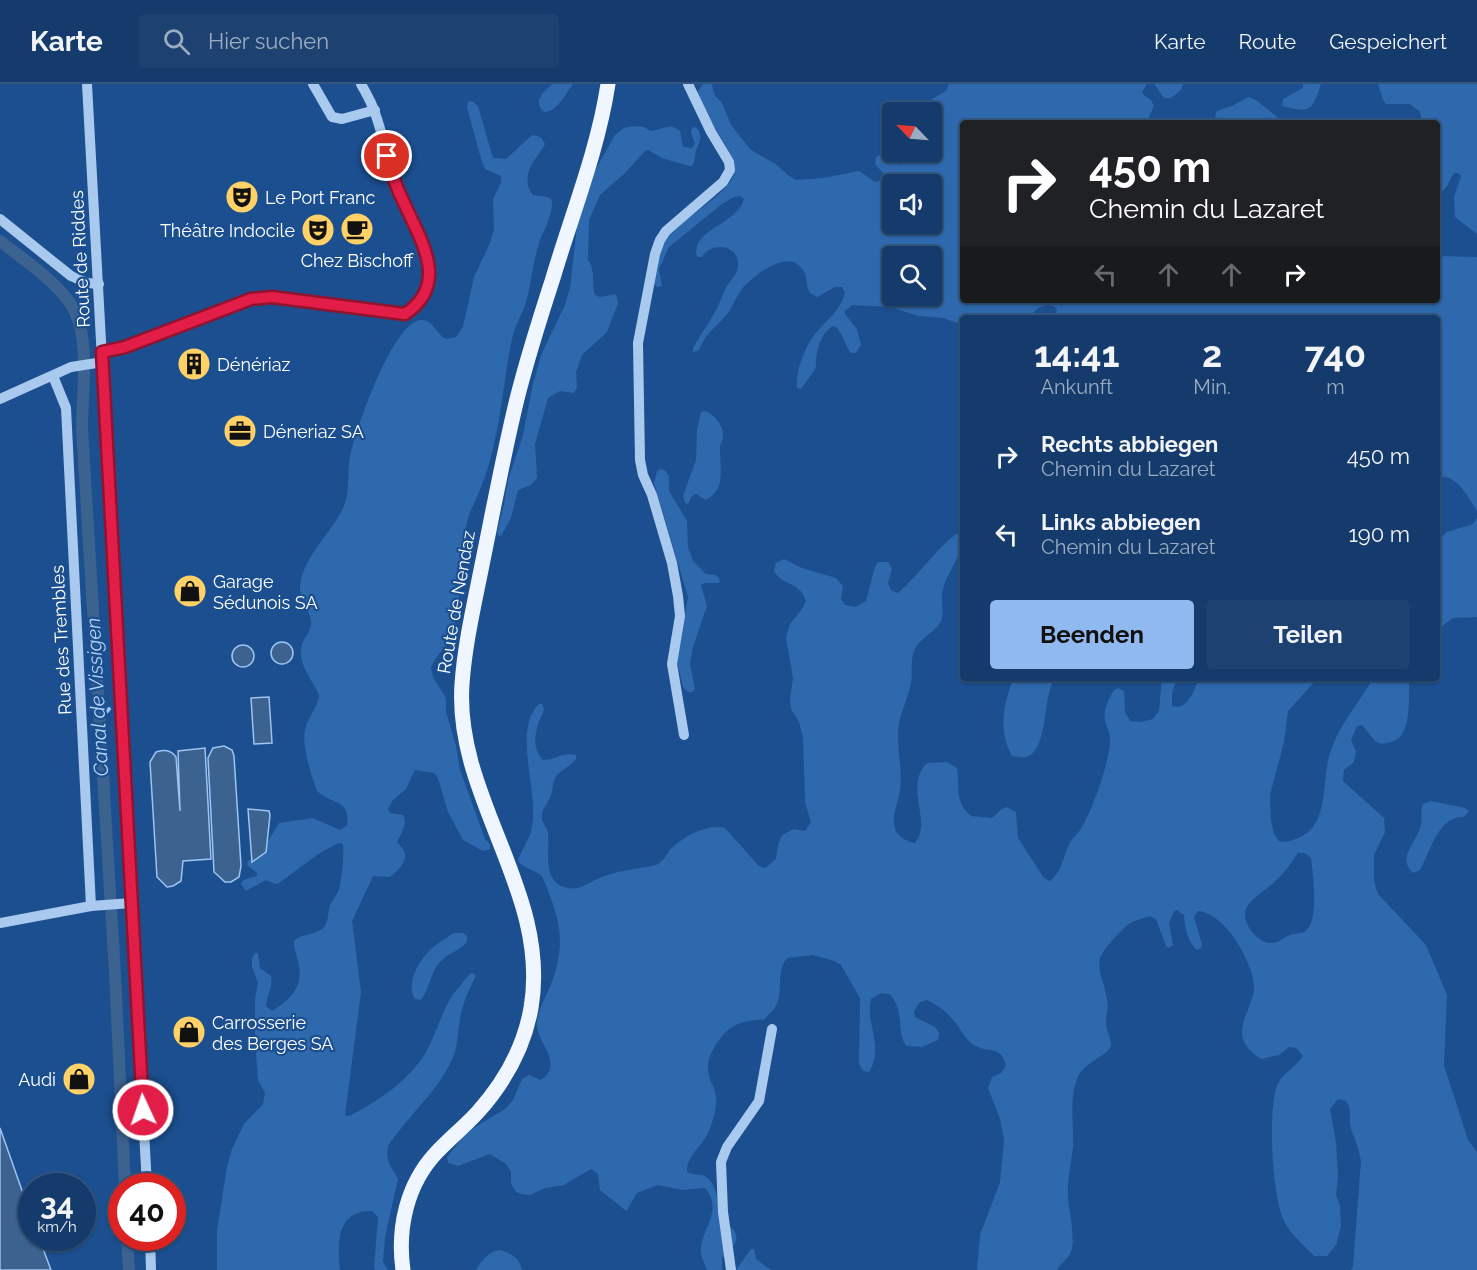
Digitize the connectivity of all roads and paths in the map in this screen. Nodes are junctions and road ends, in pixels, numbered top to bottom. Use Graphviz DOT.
graph roads {
  1 [pos="87,84"];
  2 [pos="313,84"];
  3 [pos="361,84"];
  4 [pos="608,84"];
  5 [pos="688,84"];
  6 [pos="375,110"];
  7 [pos="0,219"];
  8 [pos="99,284"];
  9 [pos="102,357"];
  10 [pos="53,376"];
  11 [pos="0,399"];
  12 [pos="684,735"];
  13 [pos="132,903"];
  14 [pos="91,906"];
  15 [pos="0,923"];
  16 [pos="772,1029"];
  17 [pos="146,1173"];
  18 [pos="150,1251"];
  19 [pos="151,1270"];
  20 [pos="403,1270"];
  21 [pos="731,1270"];
  1 -- 8 [label="street, Route de Riddes"];
  2 -- 6 [label="street"];
  3 -- 6 [label="street"];
  4 -- 20 [label="main road, Route de Nendaz"];
  5 -- 12 [label="street"];
  6 -- 9 [label="street"];
  7 -- 8 [label="street"];
  8 -- 9 [label="street, Route de Riddes"];
  9 -- 10 [label="street"];
  9 -- 13 [label="street, Route de Riddes"];
  10 -- 11 [label="street"];
  10 -- 14 [label="street, Rue des Trembles"];
  13 -- 14 [label="street"];
  13 -- 17 [label="street, Route de Riddes"];
  14 -- 15 [label="street"];
  16 -- 21 [label="street"];
  18 -- 19 [label="street"];
}
